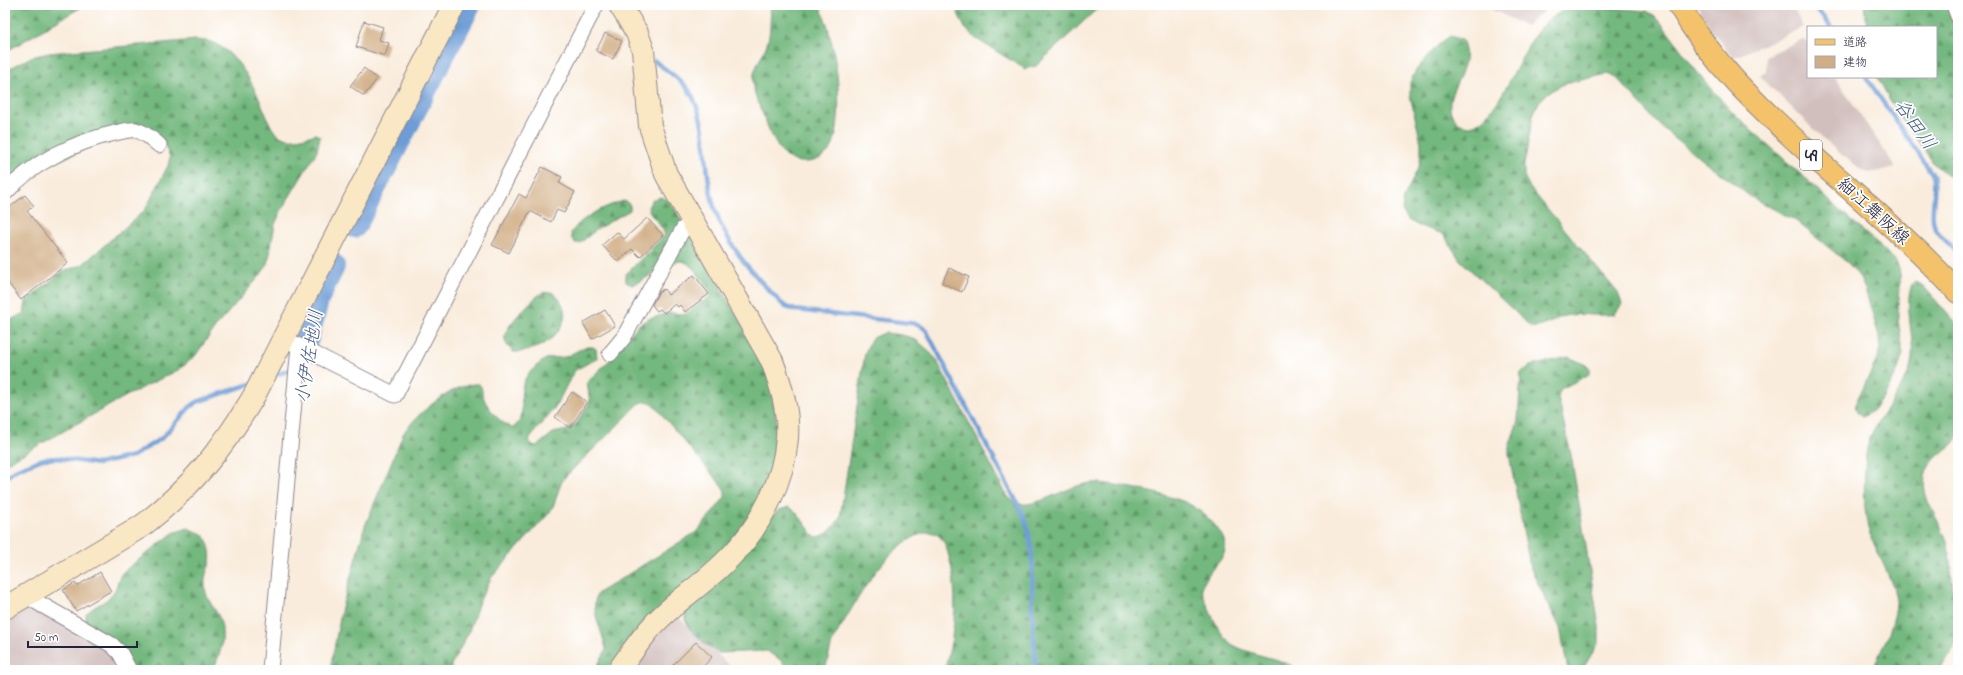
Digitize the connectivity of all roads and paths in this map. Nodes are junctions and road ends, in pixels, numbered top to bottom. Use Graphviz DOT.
graph roads {
  1 [pos="454,5"];
  2 [pos="596,5"];
  3 [pos="620,5"];
  4 [pos="1679,5"];
  5 [pos="1954,5"];
  6 [pos="1958,16"];
  7 [pos="159,145"];
  8 [pos="5,193"];
  9 [pos="693,223"];
  10 [pos="1958,292"];
  11 [pos="298,345"];
  12 [pos="610,354"];
  13 [pos="30,592"];
  14 [pos="5,608"];
  15 [pos="129,670"];
  16 [pos="270,670"];
  17 [pos="618,670"];
  1 -- 11 [label="street"];
  2 -- 11 [label="street"];
  3 -- 9 [label="street"];
  4 -- 10 [label="main road, 細江舞阪線 / 49"];
  5 -- 6 [label="street"];
  7 -- 8 [label="street"];
  9 -- 12 [label="street"];
  9 -- 17 [label="street"];
  11 -- 13 [label="street"];
  11 -- 16 [label="street"];
  13 -- 14 [label="street"];
  13 -- 15 [label="street"];
}
